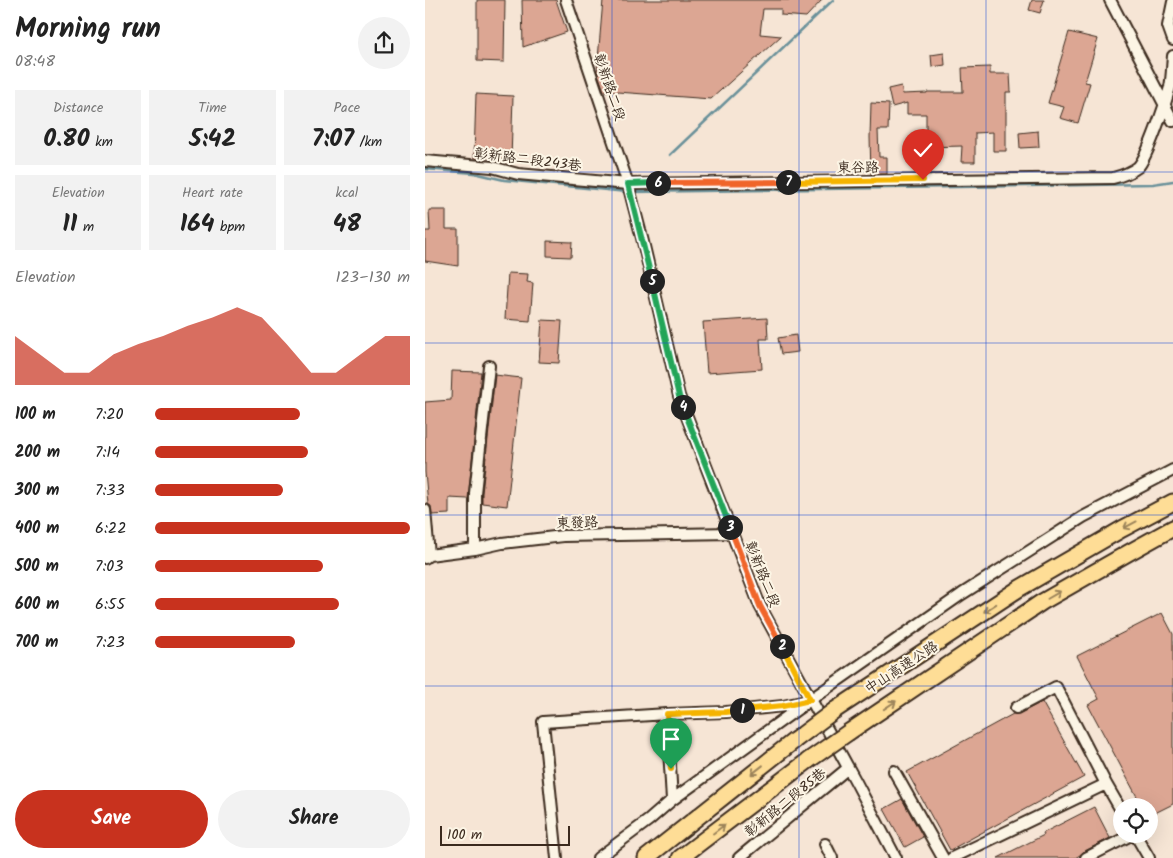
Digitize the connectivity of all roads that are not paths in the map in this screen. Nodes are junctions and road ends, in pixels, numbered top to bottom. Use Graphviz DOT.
graph roads {
  1 [pos="566,0"];
  2 [pos="1110,0"];
  3 [pos="1173,2"];
  4 [pos="1173,40"];
  5 [pos="1173,56"];
  6 [pos="1165,104"];
  7 [pos="1173,121"];
  8 [pos="425,161"];
  9 [pos="628,184"];
  10 [pos="489,366"];
  11 [pos="1173,470"];
  12 [pos="1173,502"];
  13 [pos="425,510"];
  14 [pos="1173,528"];
  15 [pos="732,533"];
  16 [pos="475,549"];
  17 [pos="427,557"];
  18 [pos="810,700"];
  19 [pos="1016,708"];
  20 [pos="667,714"];
  21 [pos="848,768"];
  22 [pos="894,772"];
  23 [pos="1106,784"];
  24 [pos="1114,798"];
  25 [pos="672,800"];
  26 [pos="1116,843"];
  27 [pos="1140,843"];
  28 [pos="825,844"];
  29 [pos="557,858"];
  30 [pos="599,858"];
  31 [pos="646,858"];
  32 [pos="681,858"];
  33 [pos="739,858"];
  34 [pos="832,858"];
  35 [pos="896,858"];
  36 [pos="943,858"];
  37 [pos="952,858"];
  38 [pos="1086,858"];
  39 [pos="1149,858"];
  1 -- 9 [label="street, 彰新路二段"];
  2 -- 6 [label="street"];
  3 -- 4 [label="street"];
  5 -- 6 [label="street, 東谷路"];
  6 -- 7 [label="street"];
  6 -- 9 [label="street, 東谷路"];
  8 -- 9 [label="street, 彰新路二段243巷"];
  9 -- 15 [label="street, 彰新路二段"];
  10 -- 16 [label="street"];
  11 -- 18 [label="street"];
  12 -- 31 [label="highway, 中山高速公路, one-way, bridge"];
  13 -- 17 [label="street"];
  32 -- 14 [label="highway, 中山高速公路, one-way, bridge"];
  15 -- 16 [label="street, 東發路"];
  15 -- 18 [label="street, 彰新路二段"];
  16 -- 17 [label="street, 東發路"];
  18 -- 20 [label="street"];
  18 -- 21 [label="street, 彰新路二段"];
  18 -- 25 [label="street"];
  19 -- 23 [label="street"];
  20 -- 25 [label="street"];
  20 -- 29 [label="street"];
  21 -- 33 [label="street, 彰新路二段85巷"];
  21 -- 35 [label="street, 彰新路二段"];
  22 -- 36 [label="street"];
  23 -- 24 [label="street"];
  23 -- 37 [label="street"];
  25 -- 30 [label="street"];
  26 -- 38 [label="street"];
  27 -- 39 [label="street"];
  28 -- 34 [label="street"];
}
